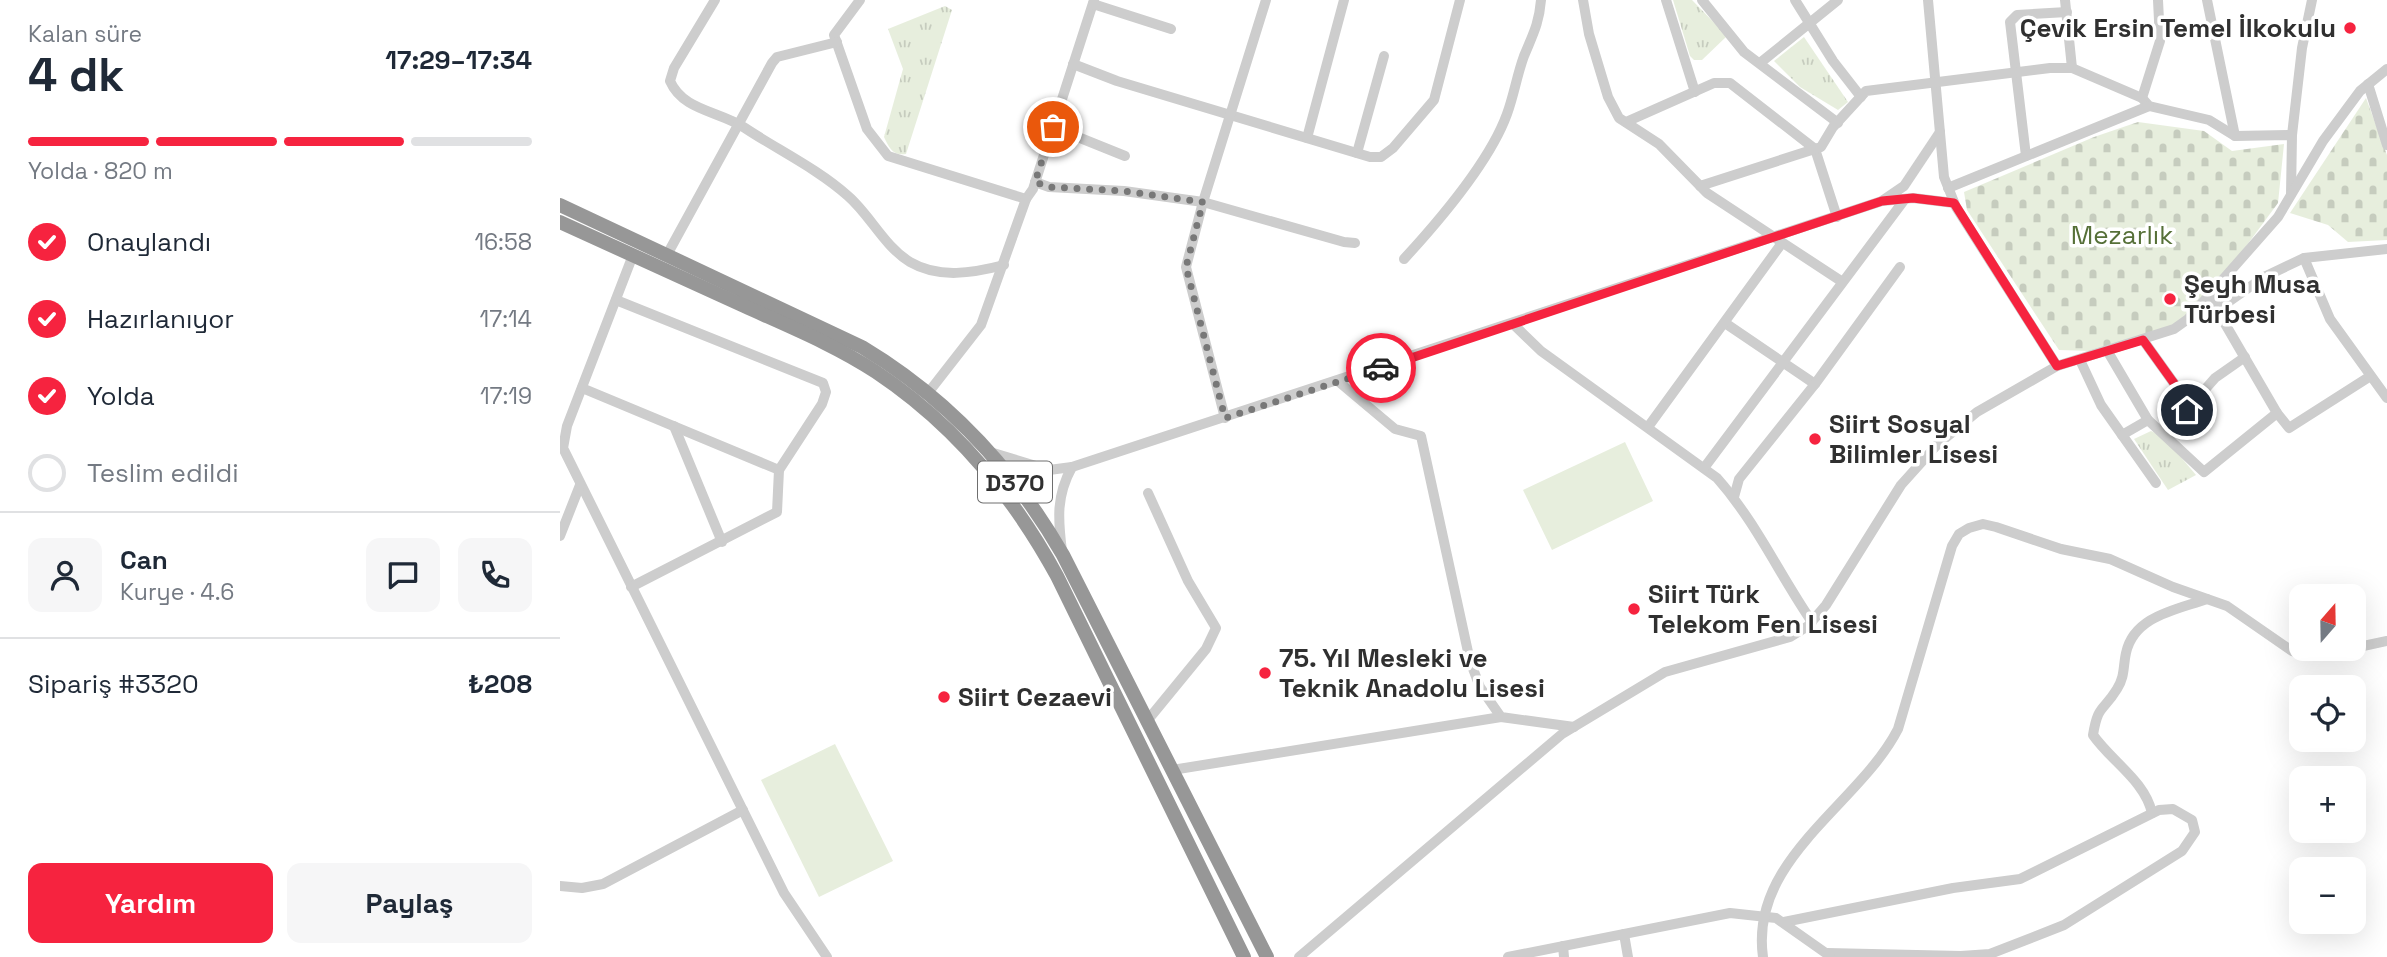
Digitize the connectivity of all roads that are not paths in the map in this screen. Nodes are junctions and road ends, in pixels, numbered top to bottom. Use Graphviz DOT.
graph roads {
  1 [pos="715,0"];
  2 [pos="1266,0"];
  3 [pos="1344,0"];
  4 [pos="1460,0"];
  5 [pos="1541,0"];
  6 [pos="1583,0"];
  7 [pos="1666,0"];
  8 [pos="1702,0"];
  9 [pos="1795,0"];
  10 [pos="1839,0"];
  11 [pos="1928,0"];
  12 [pos="2065,0"];
  13 [pos="2158,0"];
  14 [pos="2207,0"];
  15 [pos="2312,0"];
  16 [pos="857,1"];
  17 [pos="1093,2"];
  18 [pos="2067,12"];
  19 [pos="1811,23"];
  20 [pos="1171,29"];
  21 [pos="837,42"];
  22 [pos="1384,56"];
  23 [pos="1760,63"];
  24 [pos="1073,64"];
  25 [pos="2072,68"];
  26 [pos="2387,69"];
  27 [pos="2017,74"];
  28 [pos="1937,83"];
  29 [pos="2368,84"];
  30 [pos="1695,92"];
  31 [pos="1861,97"];
  32 [pos="2146,102"];
  33 [pos="1229,114"];
  34 [pos="1626,122"];
  35 [pos="738,123"];
  36 [pos="1838,123"];
  37 [pos="1053,127"];
  38 [pos="1941,131"];
  39 [pos="2292,135"];
  40 [pos="2235,136"];
  41 [pos="1307,138"];
  42 [pos="2387,145"];
  43 [pos="1815,149"];
  44 [pos="1357,153"];
  45 [pos="1125,156"];
  46 [pos="2026,156"];
  47 [pos="1035,182"];
  48 [pos="1700,186"];
  49 [pos="1948,188"];
  50 [pos="2291,195"];
  51 [pos="1026,199"];
  52 [pos="1905,199"];
  53 [pos="1882,201"];
  54 [pos="1203,202"];
  55 [pos="1954,203"];
  56 [pos="560,205"];
  57 [pos="1836,217"];
  58 [pos="560,222"];
  59 [pos="1778,240"];
  60 [pos="1355,243"];
  61 [pos="2387,248"];
  62 [pos="668,253"];
  63 [pos="633,256"];
  64 [pos="2304,258"];
  65 [pos="1404,260"];
  66 [pos="1004,265"];
  67 [pos="1900,267"];
  68 [pos="1841,281"];
  69 [pos="2213,291"];
  70 [pos="616,300"];
  71 [pos="2217,310"];
  72 [pos="1725,323"];
  73 [pos="1514,325"];
  74 [pos="2143,340"];
  75 [pos="2108,352"];
  76 [pos="2245,357"];
  77 [pos="2080,360"];
  78 [pos="1781,362"];
  79 [pos="2057,366"];
  80 [pos="2369,377"];
  81 [pos="1339,382"];
  82 [pos="1815,384"];
  83 [pos="582,388"];
  84 [pos="928,393"];
  85 [pos="2386,393"];
  86 [pos="2187,410"];
  87 [pos="2277,413"];
  88 [pos="1225,418"];
  89 [pos="2148,420"];
  90 [pos="674,426"];
  91 [pos="1648,427"];
  92 [pos="2122,435"];
  93 [pos="2165,435"];
  94 [pos="562,447"];
  95 [pos="989,452"];
  96 [pos="1072,467"];
  97 [pos="1704,468"];
  98 [pos="779,470"];
  99 [pos="2156,483"];
  100 [pos="580,485"];
  101 [pos="1148,493"];
  102 [pos="1734,497"];
  103 [pos="560,536"];
  104 [pos="722,542"];
  105 [pos="1063,555"];
  106 [pos="631,587"];
  107 [pos="2207,599"];
  108 [pos="1812,622"];
  109 [pos="2387,641"];
  110 [pos="2366,646"];
  111 [pos="2289,649"];
  112 [pos="1501,716"];
  113 [pos="1147,720"];
  114 [pos="1574,727"];
  115 [pos="1172,770"];
  116 [pos="743,810"];
  117 [pos="2152,813"];
  118 [pos="560,886"];
  119 [pos="1763,914"];
  120 [pos="1784,922"];
  121 [pos="1625,934"];
  122 [pos="1564,952"];
  123 [pos="1829,955"];
  124 [pos="827,957"];
  125 [pos="1244,957"];
  126 [pos="1267,957"];
  127 [pos="1299,957"];
  128 [pos="1508,957"];
  129 [pos="1629,957"];
  130 [pos="1763,957"];
  1 -- 35 [label="street"];
  2 -- 33 [label="street"];
  3 -- 41 [label="street"];
  4 -- 44 [label="street"];
  5 -- 65 [label="street"];
  6 -- 34 [label="street"];
  7 -- 30 [label="street"];
  8 -- 23 [label="street"];
  9 -- 19 [label="street"];
  10 -- 19 [label="street"];
  11 -- 28 [label="street"];
  12 -- 18 [label="street"];
  13 -- 32 [label="street"];
  14 -- 40 [label="street"];
  15 -- 39 [label="street"];
  16 -- 21 [label="street"];
  17 -- 20 [label="street"];
  17 -- 24 [label="street"];
  18 -- 25 [label="street"];
  18 -- 27 [label="street"];
  19 -- 23 [label="street"];
  19 -- 31 [label="street"];
  21 -- 35 [label="street"];
  21 -- 51 [label="street"];
  22 -- 44 [label="street"];
  23 -- 36 [label="street"];
  24 -- 33 [label="street"];
  24 -- 37 [label="street"];
  25 -- 27 [label="street"];
  25 -- 32 [label="street"];
  26 -- 29 [label="street"];
  27 -- 28 [label="street"];
  27 -- 46 [label="street"];
  28 -- 31 [label="street"];
  28 -- 38 [label="street"];
  29 -- 42 [label="street"];
  29 -- 50 [label="street"];
  30 -- 34 [label="street"];
  30 -- 43 [label="street"];
  31 -- 36 [label="street"];
  32 -- 40 [label="street"];
  32 -- 46 [label="street"];
  33 -- 41 [label="street"];
  33 -- 54 [label="street"];
  34 -- 48 [label="street"];
  35 -- 62 [label="street"];
  35 -- 66 [label="street"];
  36 -- 43 [label="street"];
  37 -- 45 [label="street"];
  37 -- 47 [label="street"];
  38 -- 49 [label="street"];
  38 -- 53 [label="street"];
  39 -- 40 [label="street"];
  39 -- 50 [label="street"];
  41 -- 44 [label="street"];
  43 -- 48 [label="street"];
  43 -- 57 [label="street"];
  46 -- 49 [label="street"];
  47 -- 51 [label="street"];
  47 -- 54 [label="street"];
  48 -- 59 [label="street"];
  49 -- 55 [label="street"];
  50 -- 69 [label="street"];
  51 -- 66 [label="street"];
  52 -- 53 [label="street"];
  52 -- 55 [label="street"];
  52 -- 68 [label="street"];
  53 -- 57 [label="street"];
  54 -- 60 [label="street"];
  54 -- 88 [label="street"];
  55 -- 79 [label="street"];
  56 -- 62 [label="highway, D370"];
  57 -- 59 [label="street"];
  58 -- 63 [label="highway, D370"];
  59 -- 68 [label="street"];
  59 -- 72 [label="street"];
  59 -- 73 [label="street"];
  61 -- 64 [label="street"];
  62 -- 84 [label="highway, D370"];
  63 -- 70 [label="street"];
  63 -- 125 [label="highway, D370"];
  64 -- 71 [label="street"];
  64 -- 80 [label="street"];
  66 -- 84 [label="street"];
  67 -- 82 [label="street"];
  68 -- 78 [label="street"];
  69 -- 71 [label="street"];
  69 -- 74 [label="street"];
  70 -- 83 [label="street"];
  70 -- 98 [label="street"];
  71 -- 76 [label="street"];
  72 -- 78 [label="street"];
  72 -- 91 [label="street"];
  73 -- 81 [label="street"];
  73 -- 91 [label="street"];
  74 -- 75 [label="street"];
  74 -- 86 [label="street"];
  75 -- 77 [label="street"];
  75 -- 89 [label="street"];
  76 -- 86 [label="street"];
  76 -- 87 [label="street"];
  77 -- 79 [label="street"];
  77 -- 92 [label="street"];
  78 -- 82 [label="street"];
  78 -- 97 [label="street"];
  79 -- 108 [label="street"];
  80 -- 85 [label="street"];
  80 -- 87 [label="street"];
  81 -- 88 [label="street"];
  81 -- 112 [label="street"];
  82 -- 102 [label="street"];
  83 -- 90 [label="street"];
  83 -- 94 [label="street"];
  84 -- 95 [label="highway, D370"];
  86 -- 93 [label="street"];
  87 -- 93 [label="street"];
  88 -- 96 [label="street"];
  89 -- 92 [label="street"];
  89 -- 93 [label="street"];
  90 -- 98 [label="street"];
  90 -- 104 [label="street"];
  91 -- 97 [label="street"];
  92 -- 99 [label="street"];
  94 -- 100 [label="street"];
  95 -- 96 [label="street"];
  95 -- 105 [label="highway, D370"];
  96 -- 105 [label="street"];
  97 -- 102 [label="street"];
  98 -- 104 [label="street"];
  100 -- 103 [label="street"];
  100 -- 106 [label="street"];
  101 -- 113 [label="street"];
  102 -- 108 [label="street"];
  104 -- 106 [label="street"];
  105 -- 113 [label="highway, D370"];
  106 -- 116 [label="street"];
  107 -- 111 [label="street"];
  107 -- 117 [label="street"];
  107 -- 119 [label="street"];
  108 -- 114 [label="street"];
  109 -- 110 [label="street"];
  112 -- 114 [label="street"];
  112 -- 115 [label="street"];
  113 -- 115 [label="highway, D370"];
  114 -- 127 [label="street"];
  115 -- 126 [label="highway, D370"];
  116 -- 118 [label="street"];
  116 -- 124 [label="street"];
  117 -- 120 [label="street"];
  117 -- 123 [label="street"];
  119 -- 120 [label="street"];
  119 -- 121 [label="street"];
  119 -- 130 [label="street"];
  120 -- 123 [label="street"];
  121 -- 122 [label="street"];
  121 -- 129 [label="street"];
  122 -- 128 [label="street"];
}
